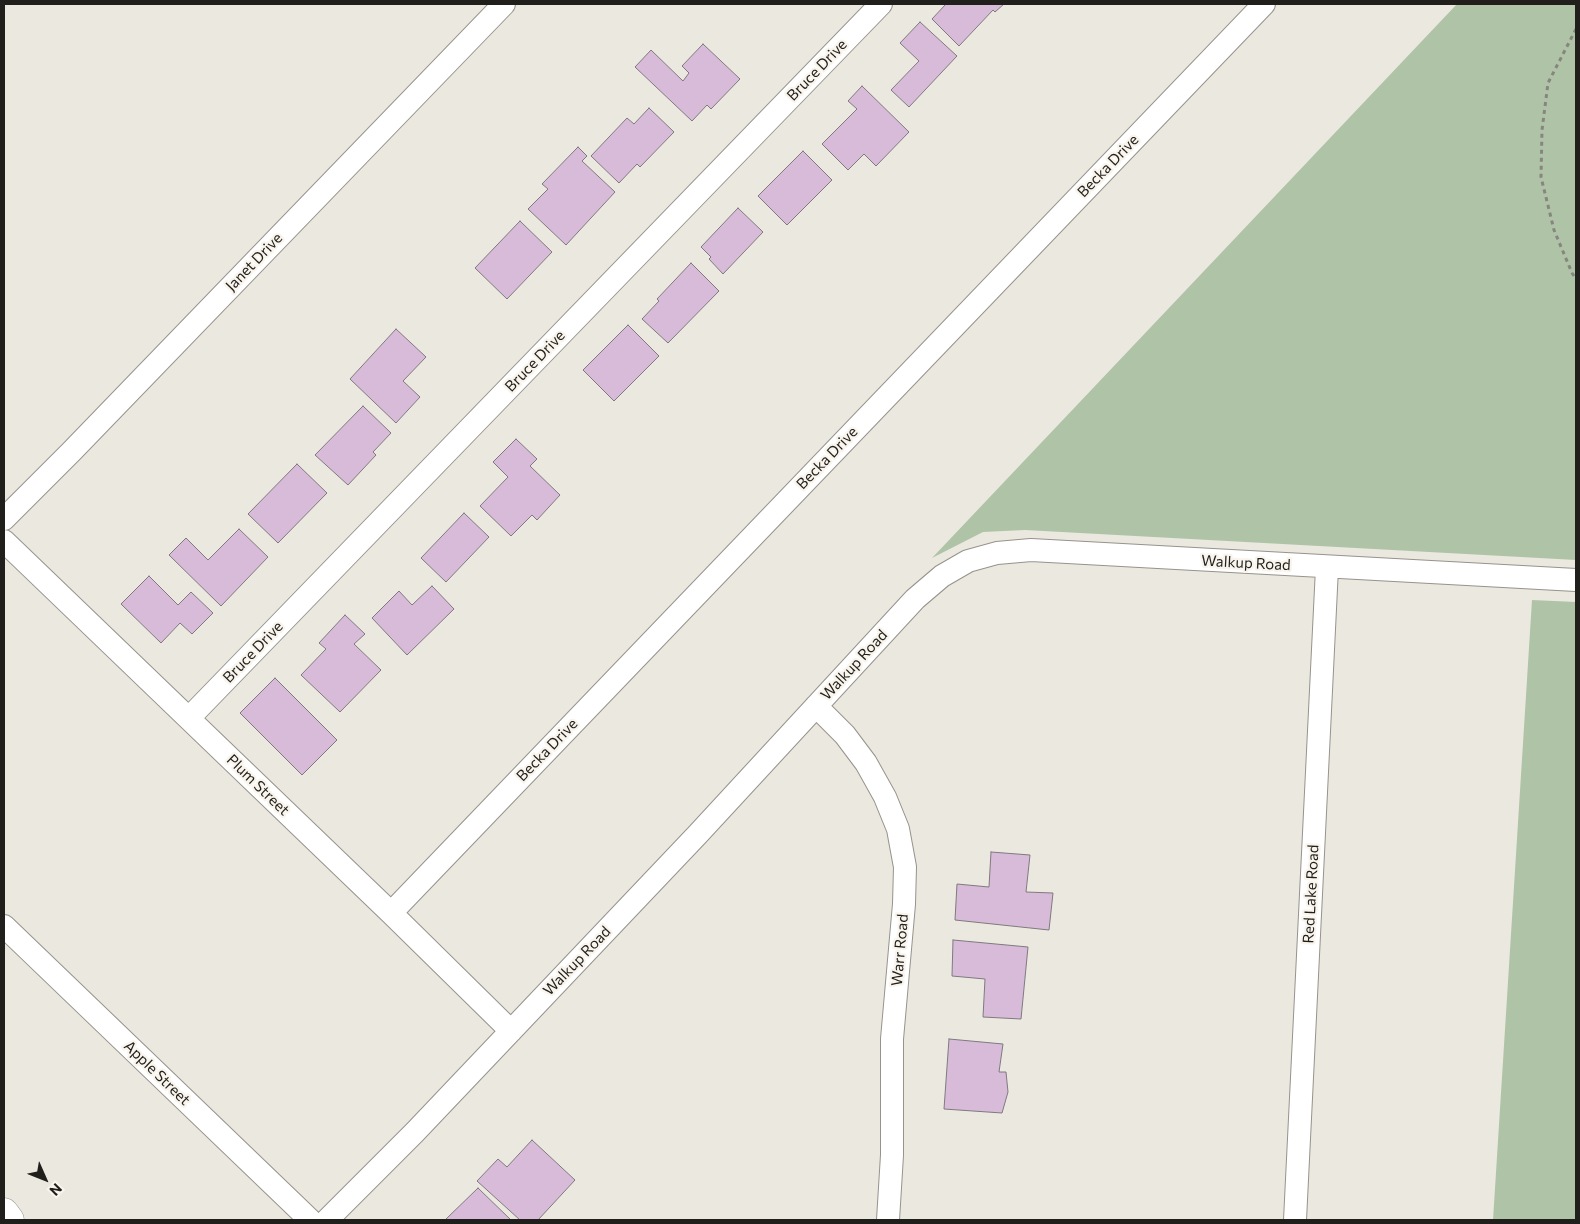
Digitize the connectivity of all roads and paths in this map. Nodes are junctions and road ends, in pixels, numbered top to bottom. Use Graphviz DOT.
graph roads {
  1 [pos="504,4"];
  2 [pos="881,4"];
  3 [pos="1264,4"];
  4 [pos="1576,29"];
  5 [pos="1576,279"];
  6 [pos="4,519"];
  7 [pos="4,540"];
  8 [pos="1327,568"];
  9 [pos="1576,580"];
  10 [pos="816,706"];
  11 [pos="189,718"];
  12 [pos="391,913"];
  13 [pos="4,926"];
  14 [pos="511,1031"];
  15 [pos="4,1212"];
  16 [pos="10,1220"];
  17 [pos="310,1220"];
  18 [pos="327,1220"];
  19 [pos="888,1220"];
  20 [pos="1295,1220"];
  1 -- 6 [label="street, Janet Drive"];
  2 -- 11 [label="street, Bruce Drive"];
  3 -- 12 [label="street, Becka Drive"];
  4 -- 5 [label="path"];
  7 -- 11 [label="street, Plum Street"];
  8 -- 9 [label="street, Walkup Road"];
  8 -- 10 [label="street, Walkup Road"];
  8 -- 20 [label="street, Red Lake Road"];
  10 -- 14 [label="street, Walkup Road"];
  10 -- 19 [label="street, Warr Road"];
  11 -- 12 [label="street, Plum Street"];
  12 -- 14 [label="street, Plum Street"];
  13 -- 17 [label="street, Apple Street"];
  14 -- 18 [label="street, Walkup Road"];
  15 -- 16 [label="main road"];
}
